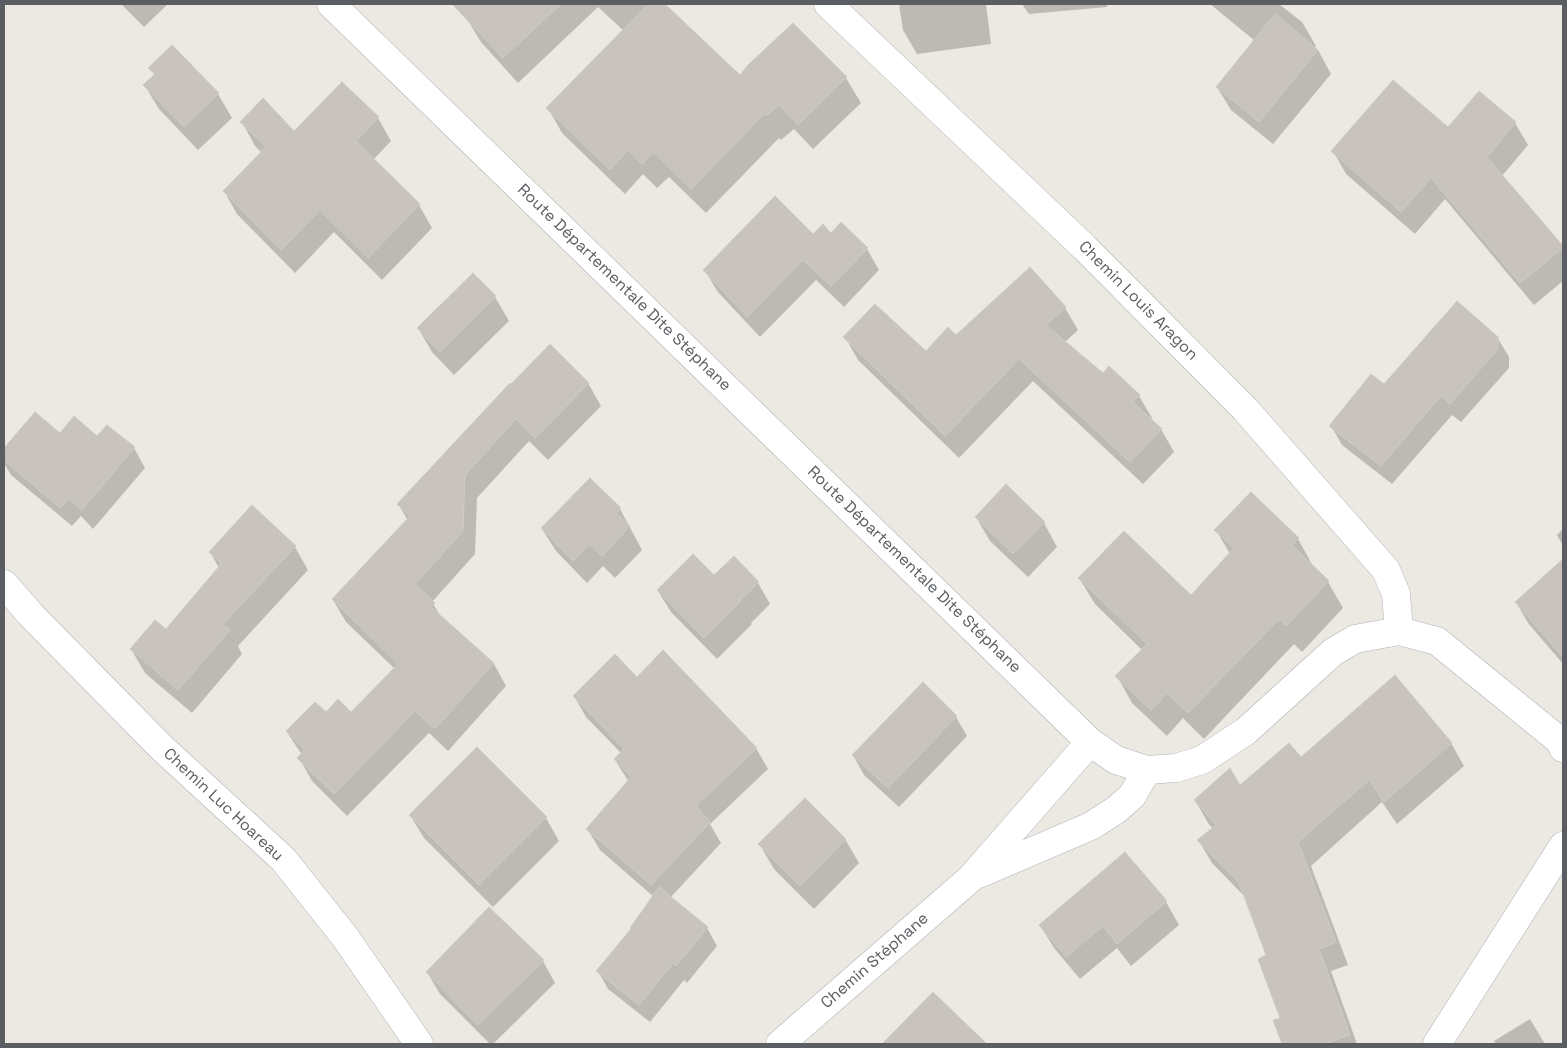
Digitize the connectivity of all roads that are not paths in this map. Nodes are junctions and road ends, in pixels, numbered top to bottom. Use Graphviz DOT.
graph roads {
  1 [pos="332,4"];
  2 [pos="828,4"];
  3 [pos="4,584"];
  4 [pos="1399,631"];
  5 [pos="1090,742"];
  6 [pos="1563,748"];
  7 [pos="1147,770"];
  8 [pos="1563,846"];
  9 [pos="971,878"];
  10 [pos="420,1044"];
  11 [pos="780,1044"];
  12 [pos="1437,1044"];
  1 -- 5 [label="street, Route Départementale Dite Stéphane"];
  2 -- 4 [label="street, Chemin Louis Aragon"];
  3 -- 10 [label="street, Chemin Luc Hoareau"];
  4 -- 6 [label="street, Route Départementale Dite Stéphane"];
  4 -- 7 [label="street, Route Départementale Dite Stéphane"];
  5 -- 7 [label="street, Route Départementale Dite Stéphane"];
  5 -- 9 [label="street, Chemin Stéphane"];
  7 -- 9 [label="street, Chemin Stéphane"];
  8 -- 12 [label="street"];
  9 -- 11 [label="street, Chemin Stéphane"];
}
